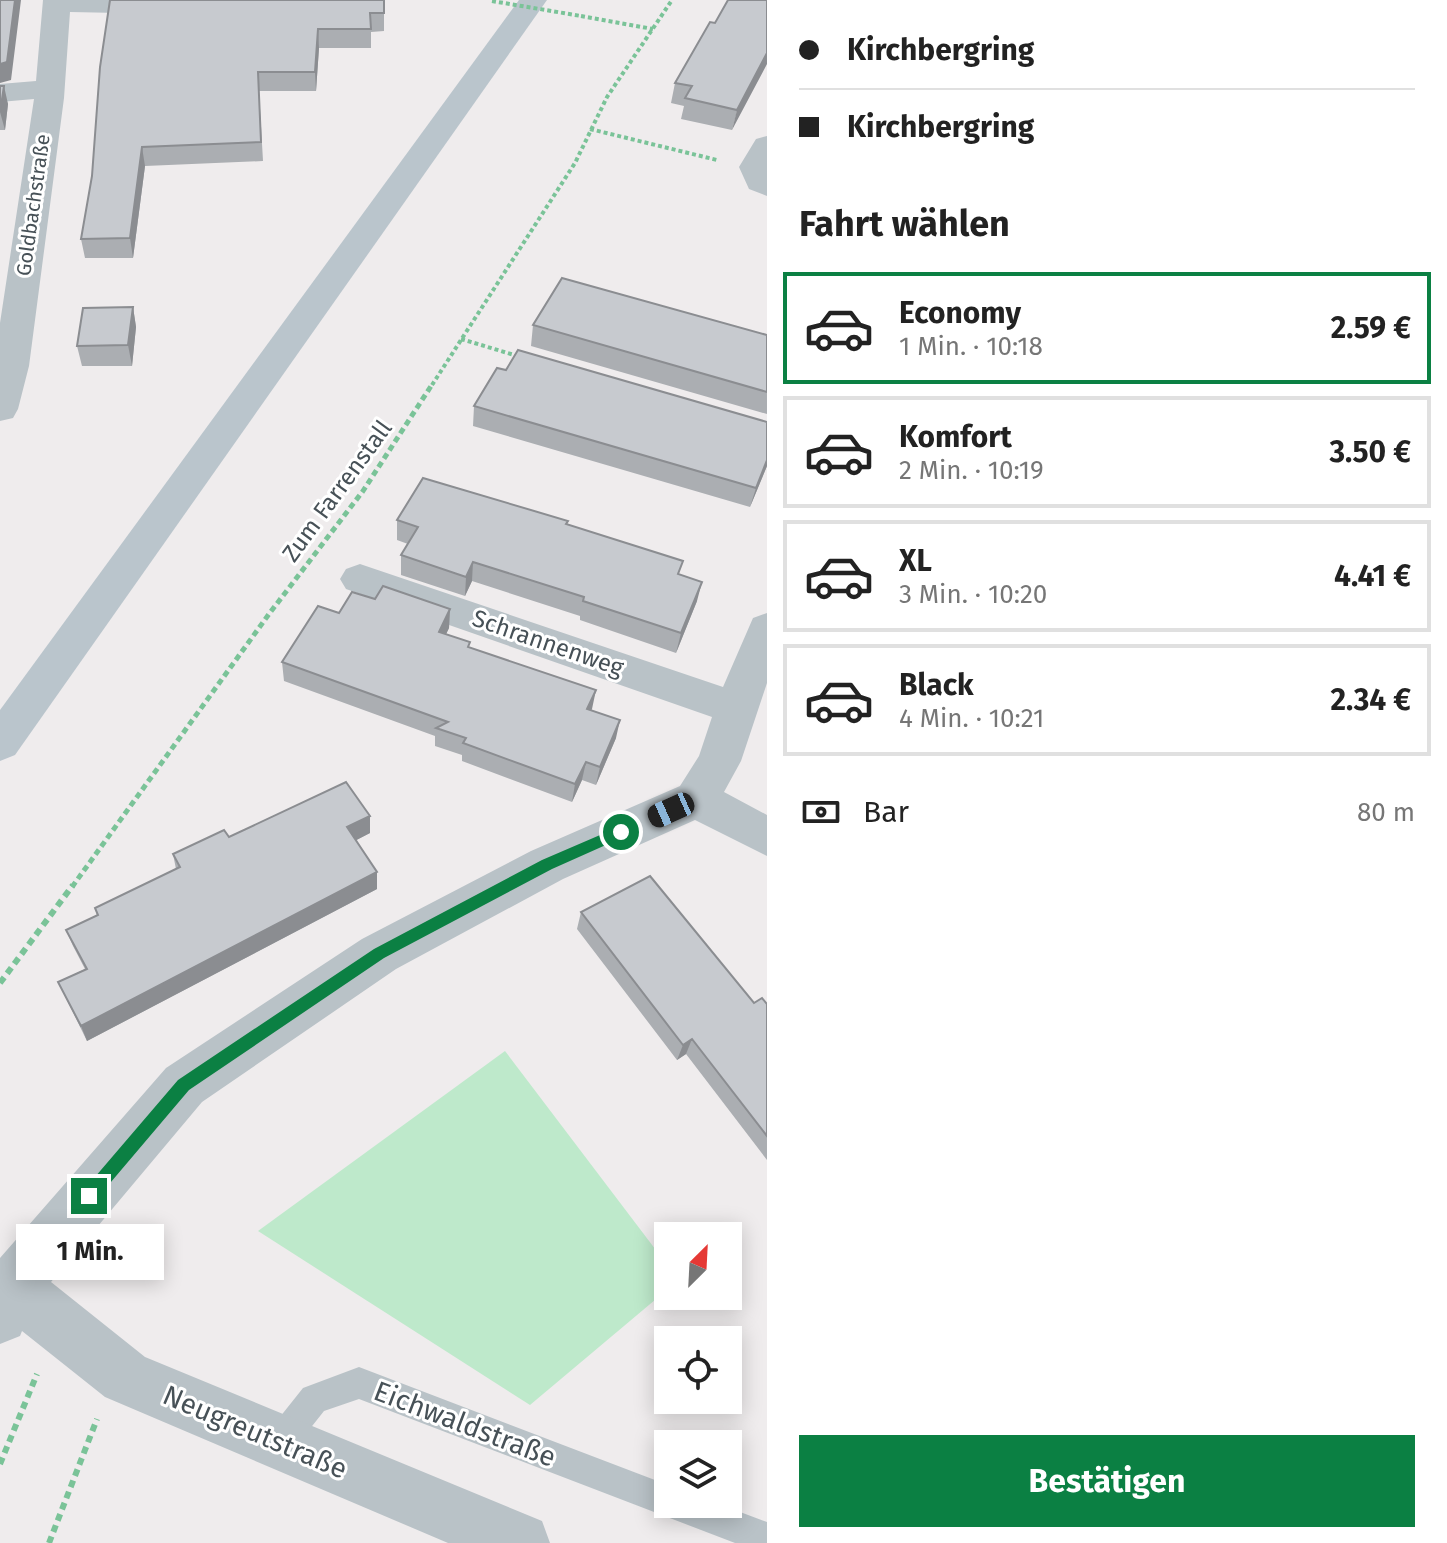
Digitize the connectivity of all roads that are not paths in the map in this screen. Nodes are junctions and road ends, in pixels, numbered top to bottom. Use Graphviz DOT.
graph roads {
  1 [pos="533,0"];
  2 [pos="57,2"];
  3 [pos="198,6"];
  4 [pos="49,89"];
  5 [pos="0,93"];
  6 [pos="0,409"];
  7 [pos="360,579"];
  8 [pos="767,629"];
  9 [pos="736,708"];
  10 [pos="0,743"];
  11 [pos="696,799"];
  12 [pos="767,837"];
  13 [pos="6,1300"];
  14 [pos="279,1443"];
  15 [pos="654,1496"];
  16 [pos="712,1518"];
  17 [pos="767,1539"];
  18 [pos="520,1543"];
  1 -- 10 [label="main road"];
  2 -- 3 [label="street"];
  2 -- 4 [label="street, Goldbachstraße"];
  4 -- 5 [label="street"];
  4 -- 6 [label="street, Goldbachstraße"];
  7 -- 9 [label="street, Schrannenweg"];
  8 -- 9 [label="street"];
  9 -- 11 [label="street"];
  11 -- 12 [label="street"];
  11 -- 13 [label="street"];
  13 -- 14 [label="street, Neugreutstraße"];
  14 -- 15 [label="lane, Eichwaldstraße"];
  14 -- 18 [label="street, Neugreutstraße"];
  16 -- 17 [label="lane"];
}
